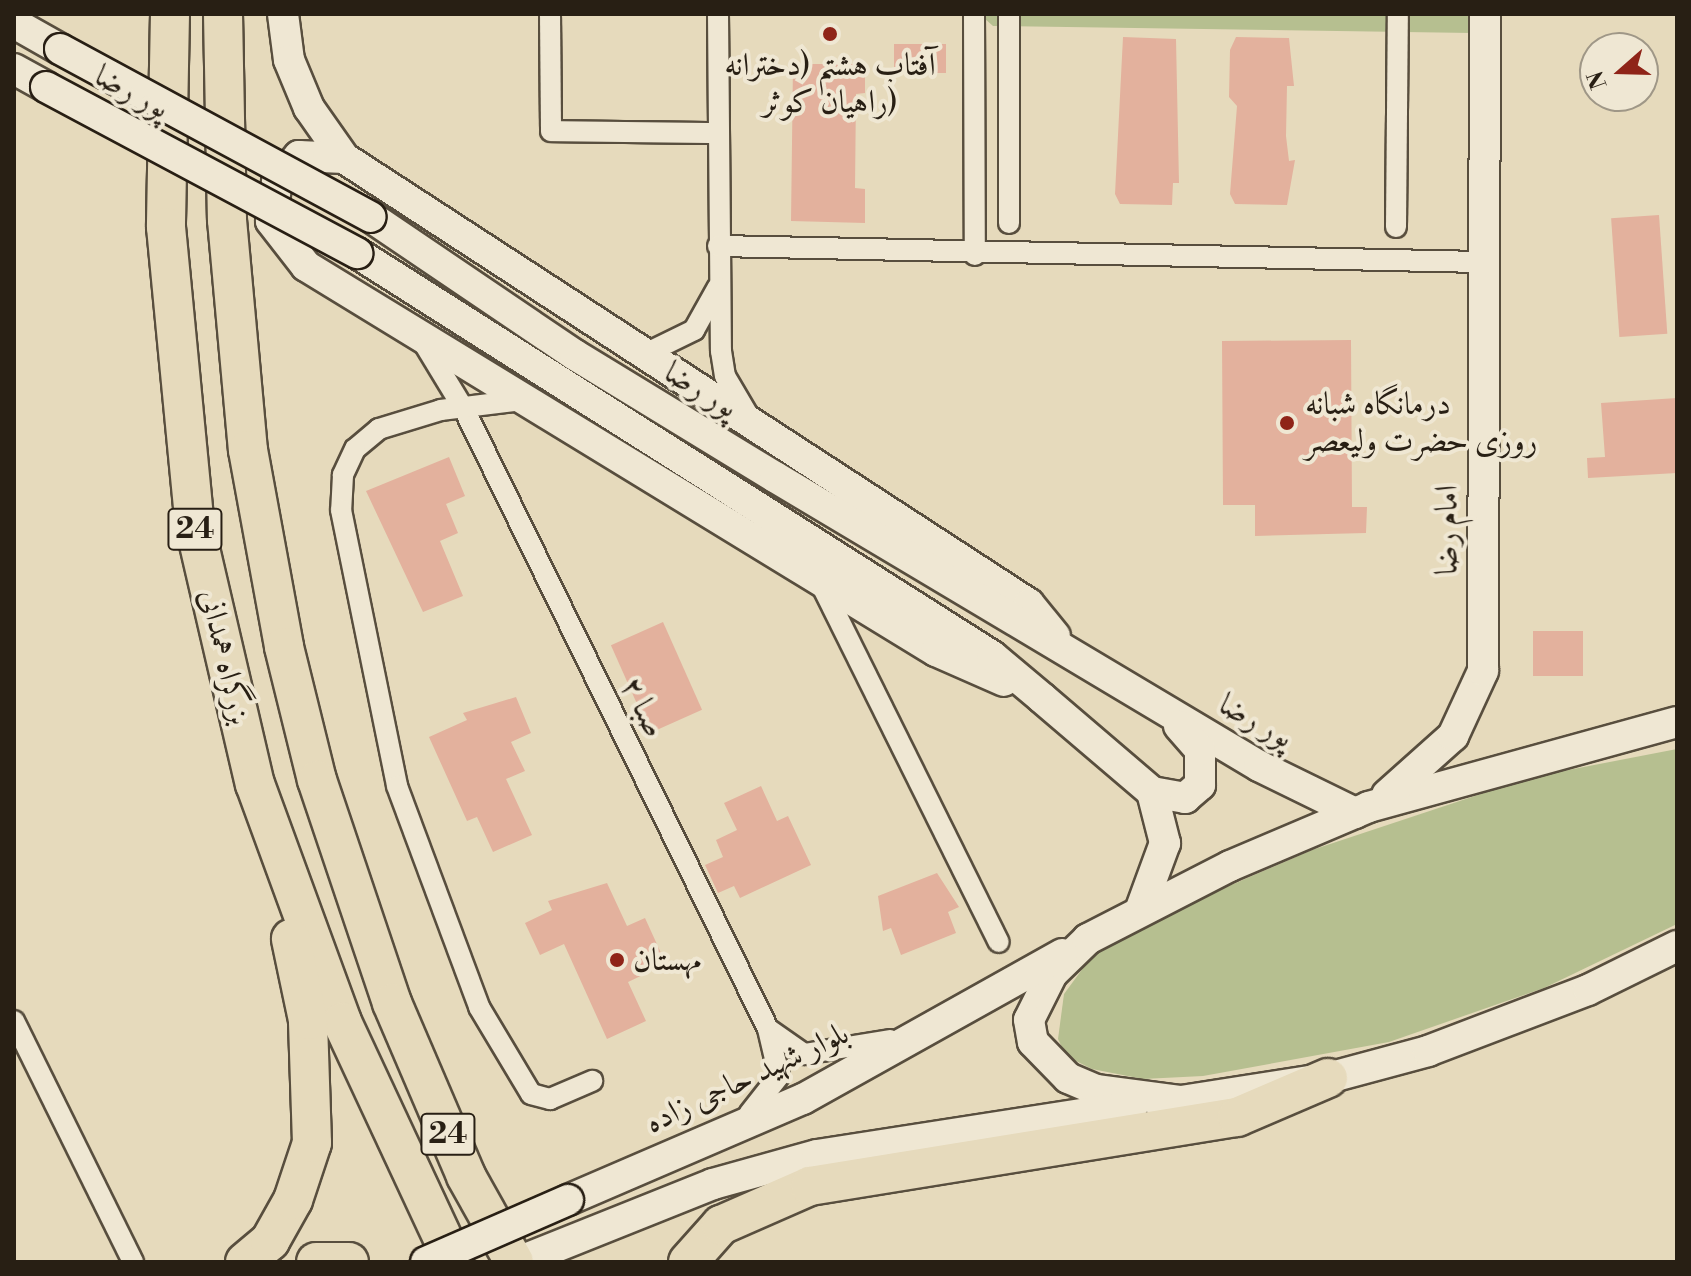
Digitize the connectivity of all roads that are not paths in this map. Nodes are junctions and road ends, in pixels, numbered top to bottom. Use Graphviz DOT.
graph roads {
  1 [pos="170,14"];
  2 [pos="223,14"];
  3 [pos="283,14"];
  4 [pos="550,14"];
  5 [pos="718,14"];
  6 [pos="974,14"];
  7 [pos="1009,14"];
  8 [pos="1398,14"];
  9 [pos="1485,14"];
  10 [pos="14,23"];
  11 [pos="14,69"];
  12 [pos="719,133"];
  13 [pos="344,158"];
  14 [pos="1009,223"];
  15 [pos="1396,227"];
  16 [pos="718,246"];
  17 [pos="975,255"];
  18 [pos="1482,262"];
  19 [pos="718,287"];
  20 [pos="415,334"];
  21 [pos="643,355"];
  22 [pos="525,400"];
  23 [pos="465,411"];
  24 [pos="763,433"];
  25 [pos="819,580"];
  26 [pos="1069,653"];
  27 [pos="1042,698"];
  28 [pos="1167,712"];
  29 [pos="1677,722"];
  30 [pos="255,784"];
  31 [pos="1152,792"];
  32 [pos="1362,810"];
  33 [pos="1140,911"];
  34 [pos="1088,939"];
  35 [pos="999,942"];
  36 [pos="1677,946"];
  37 [pos="14,1021"];
  38 [pos="938,1024"];
  39 [pos="768,1029"];
  40 [pos="1328,1078"];
  41 [pos="592,1081"];
  42 [pos="1181,1101"];
  43 [pos="719,1133"];
  44 [pos="133,1262"];
  45 [pos="245,1262"];
  46 [pos="316,1262"];
  47 [pos="349,1262"];
  48 [pos="426,1262"];
  49 [pos="454,1262"];
  50 [pos="516,1262"];
  51 [pos="688,1262"];
  1 -- 30 [label="highway, بزرگراه همدانی / 24"];
  2 -- 50 [label="highway, بزرگراه همدانی / 24"];
  3 -- 13 [label="street"];
  4 -- 12 [label="street"];
  5 -- 12 [label="street"];
  6 -- 17 [label="street"];
  7 -- 14 [label="street"];
  8 -- 15 [label="street"];
  9 -- 18 [label="street, امام رضا"];
  10 -- 26 [label="street, پور رضا, bridge"];
  11 -- 27 [label="street, پور رضا, bridge"];
  12 -- 16 [label="street"];
  13 -- 20 [label="street"];
  13 -- 21 [label="street"];
  16 -- 17 [label="street"];
  16 -- 19 [label="street"];
  17 -- 18 [label="street"];
  18 -- 32 [label="street, امام رضا"];
  19 -- 21 [label="street"];
  19 -- 24 [label="street"];
  20 -- 22 [label="street"];
  20 -- 23 [label="street, صبا ۲"];
  21 -- 24 [label="street"];
  22 -- 23 [label="street"];
  22 -- 25 [label="street"];
  23 -- 39 [label="street, صبا ۲"];
  23 -- 41 [label="street"];
  24 -- 26 [label="street"];
  25 -- 27 [label="street"];
  25 -- 35 [label="street"];
  26 -- 28 [label="street, پور رضا"];
  27 -- 31 [label="street, پور رضا"];
  28 -- 31 [label="street"];
  28 -- 32 [label="street, پور رضا"];
  29 -- 32 [label="street"];
  30 -- 45 [label="highway"];
  30 -- 49 [label="highway, بزرگراه همدانی / 24"];
  31 -- 33 [label="street"];
  32 -- 33 [label="street, بلوار شهید حاجی زاده"];
  33 -- 34 [label="street, بلوار شهید حاجی زاده"];
  34 -- 38 [label="street, بلوار شهید حاجی زاده"];
  34 -- 42 [label="street"];
  36 -- 40 [label="street"];
  37 -- 44 [label="street"];
  38 -- 39 [label="street"];
  38 -- 43 [label="street, بلوار شهید حاجی زاده"];
  39 -- 43 [label="street, صبا ۲"];
  40 -- 42 [label="street"];
  40 -- 51 [label="highway"];
  42 -- 50 [label="street"];
  43 -- 48 [label="street, بلوار شهید حاجی زاده, bridge"];
  46 -- 47 [label="highway"];
}
